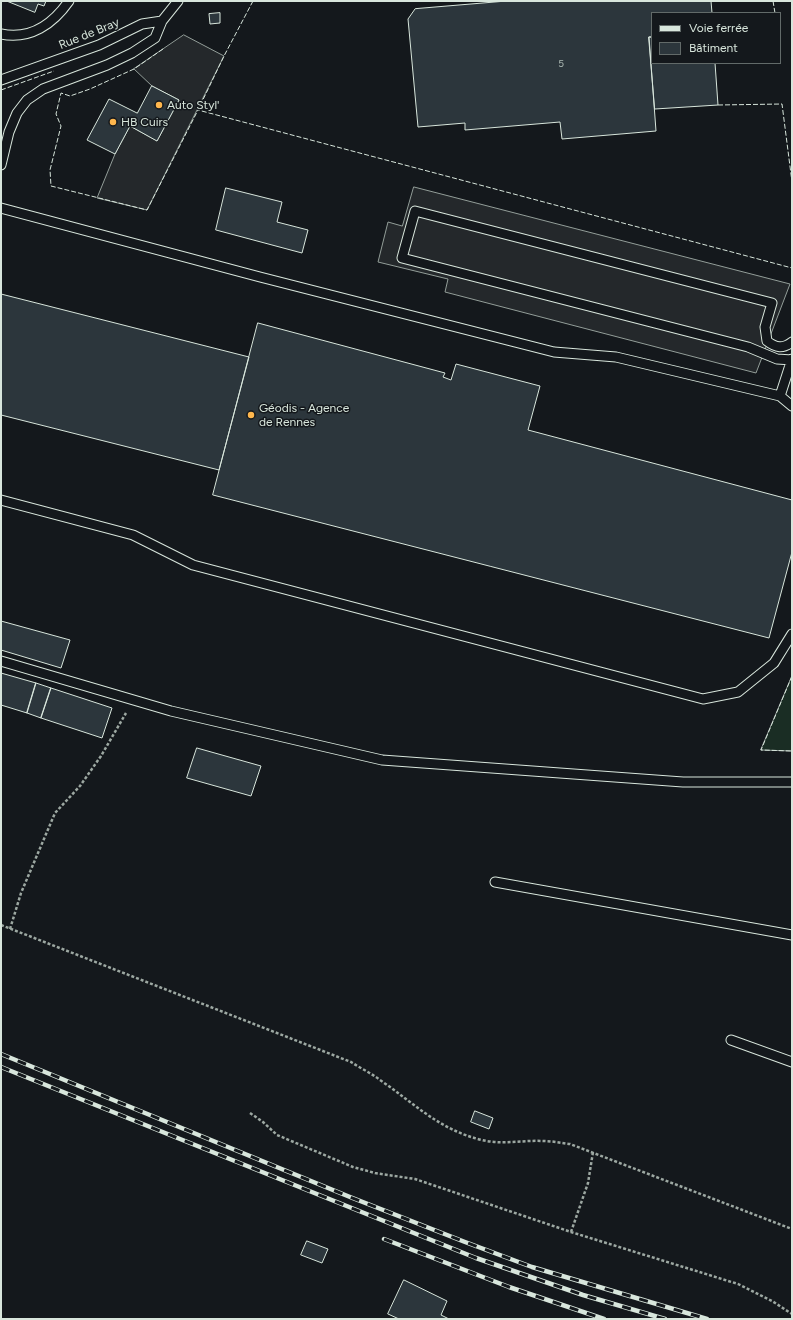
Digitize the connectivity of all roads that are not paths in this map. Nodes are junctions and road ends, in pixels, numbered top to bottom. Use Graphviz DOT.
graph roads {
  1 [pos="69,1"];
  2 [pos="178,1"];
  3 [pos="162,21"];
  4 [pos="1,34"];
  5 [pos="1,80"];
  6 [pos="1,165"];
  7 [pos="1,208"];
  8 [pos="792,342"];
  9 [pos="792,360"];
  10 [pos="780,396"];
  11 [pos="792,406"];
  12 [pos="1,500"];
  13 [pos="792,634"];
  14 [pos="1,661"];
  15 [pos="792,782"];
  16 [pos="495,882"];
  17 [pos="792,935"];
  18 [pos="731,1040"];
  19 [pos="792,1062"];
  1 -- 4 [label="lane"];
  2 -- 3 [label="lane"];
  3 -- 5 [label="lane, Rue de Bray"];
  3 -- 6 [label="lane"];
  7 -- 10 [label="lane"];
  8 -- 9 [label="lane"];
  9 -- 10 [label="lane"];
  10 -- 11 [label="lane"];
  12 -- 13 [label="lane"];
  14 -- 15 [label="lane"];
  16 -- 17 [label="lane"];
  18 -- 19 [label="lane"];
}
